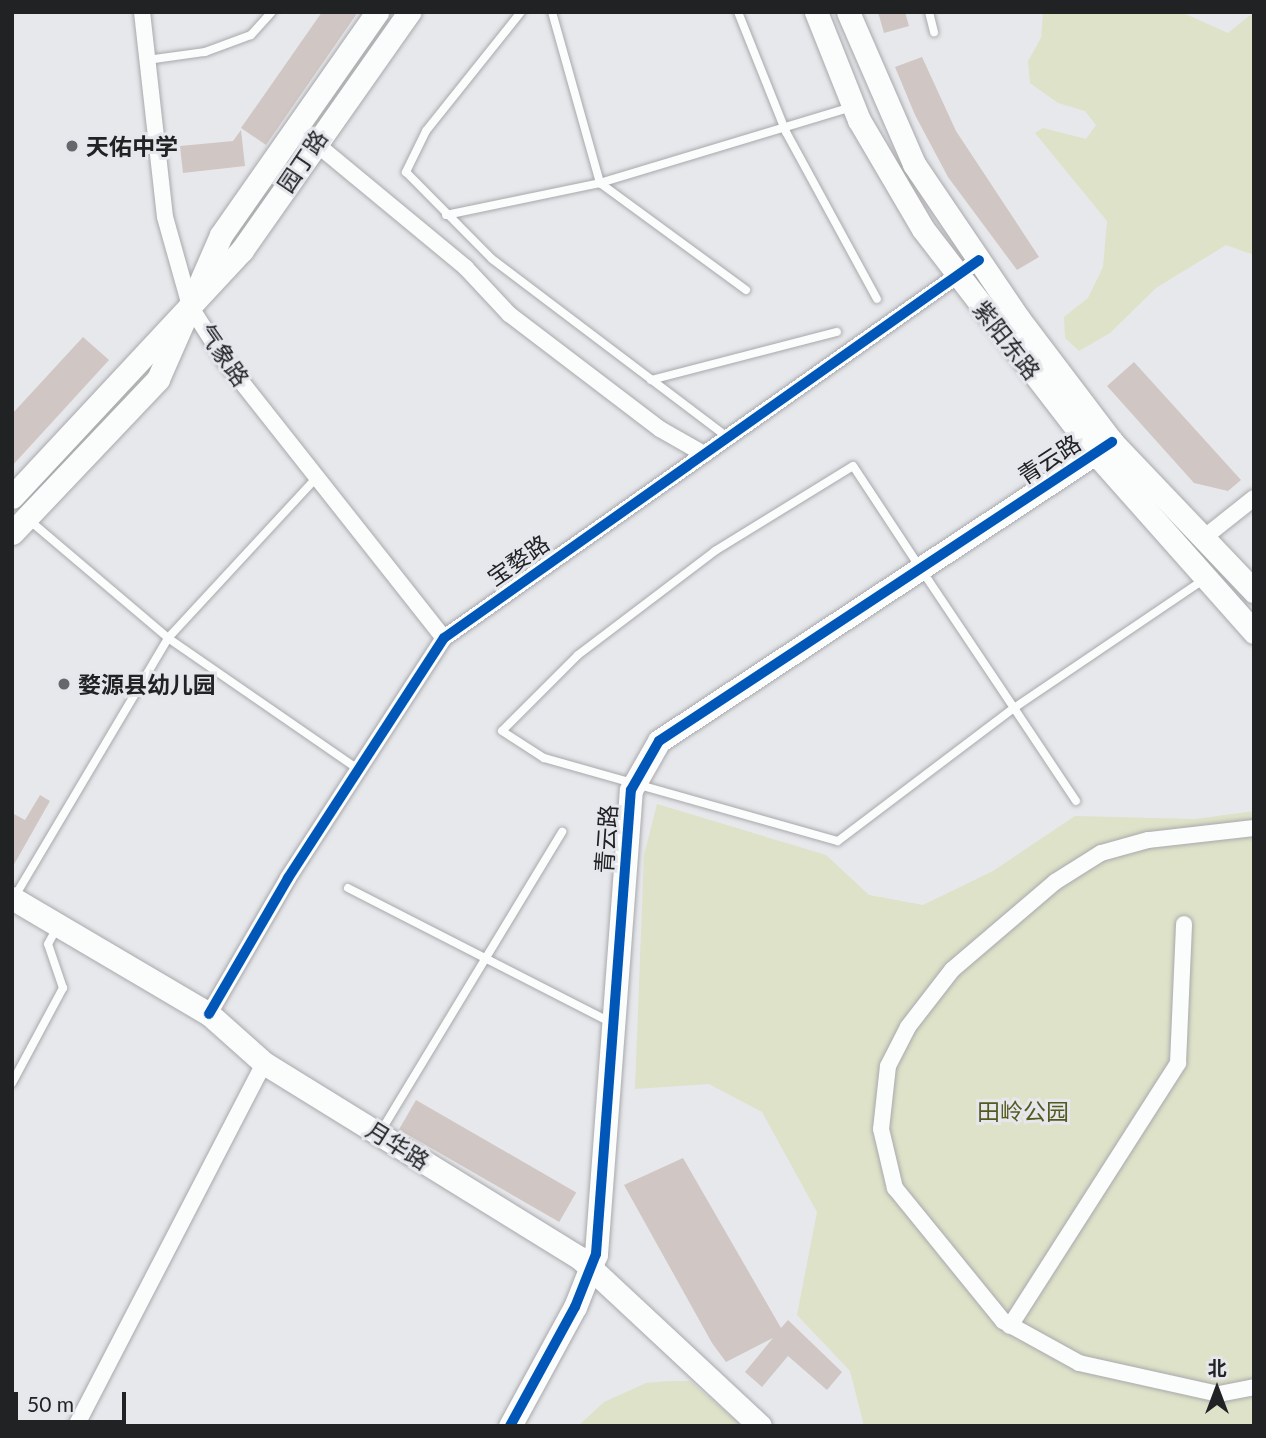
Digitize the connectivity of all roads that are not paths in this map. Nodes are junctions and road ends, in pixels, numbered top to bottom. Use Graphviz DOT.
graph roads {
  1 [pos="142,12"];
  2 [pos="272,12"];
  3 [pos="377,12"];
  4 [pos="409,12"];
  5 [pos="521,12"];
  6 [pos="552,12"];
  7 [pos="738,12"];
  8 [pos="816,12"];
  9 [pos="848,12"];
  10 [pos="929,12"];
  11 [pos="934,32"];
  12 [pos="147,60"];
  13 [pos="854,106"];
  14 [pos="786,132"];
  15 [pos="307,134"];
  16 [pos="600,183"];
  17 [pos="446,215"];
  18 [pos="979,260"];
  19 [pos="957,275"];
  20 [pos="746,290"];
  21 [pos="877,299"];
  22 [pos="190,306"];
  23 [pos="836,332"];
  24 [pos="651,380"];
  25 [pos="727,438"];
  26 [pos="1104,448"];
  27 [pos="704,454"];
  28 [pos="317,477"];
  29 [pos="12,497"];
  30 [pos="1254,498"];
  31 [pos="19,526"];
  32 [pos="1206,536"];
  33 [pos="921,569"];
  34 [pos="1207,578"];
  35 [pos="1254,591"];
  36 [pos="1254,632"];
  37 [pos="168,638"];
  38 [pos="444,638"];
  39 [pos="1014,708"];
  40 [pos="358,769"];
  41 [pos="637,780"];
  42 [pos="1076,801"];
  43 [pos="1254,828"];
  44 [pos="562,832"];
  45 [pos="348,888"];
  46 [pos="13,898"];
  47 [pos="1184,924"];
  48 [pos="59,925"];
  49 [pos="492,957"];
  50 [pos="209,1014"];
  51 [pos="614,1024"];
  52 [pos="264,1063"];
  53 [pos="12,1083"];
  54 [pos="379,1133"];
  55 [pos="593,1267"];
  56 [pos="1010,1326"];
  57 [pos="1254,1387"];
  58 [pos="76,1426"];
  59 [pos="510,1426"];
  60 [pos="760,1426"];
  1 -- 12 [label="street, 气象路"];
  2 -- 12 [label="lane"];
  3 -- 15 [label="main road, 园丁路"];
  4 -- 15 [label="main road, 园丁路"];
  5 -- 17 [label="lane"];
  6 -- 16 [label="lane"];
  7 -- 14 [label="lane"];
  8 -- 13 [label="main road, 紫阳东路"];
  9 -- 18 [label="main road, 紫阳东路"];
  10 -- 11 [label="lane"];
  12 -- 22 [label="street, 气象路"];
  13 -- 14 [label="lane"];
  13 -- 19 [label="main road, 紫阳东路"];
  14 -- 16 [label="lane"];
  14 -- 21 [label="lane"];
  15 -- 22 [label="main road, 园丁路"];
  15 -- 27 [label="street"];
  16 -- 17 [label="lane"];
  16 -- 20 [label="lane"];
  17 -- 24 [label="lane"];
  18 -- 19 [label="street, 宝婺路"];
  18 -- 26 [label="main road, 紫阳东路"];
  19 -- 25 [label="street, 宝婺路"];
  19 -- 26 [label="main road, 紫阳东路"];
  22 -- 28 [label="street, 气象路"];
  22 -- 29 [label="main road, 园丁路"];
  22 -- 31 [label="main road, 园丁路"];
  23 -- 24 [label="lane"];
  24 -- 25 [label="lane"];
  25 -- 27 [label="street, 宝婺路"];
  26 -- 32 [label="main road, 紫阳东路"];
  26 -- 33 [label="main road, 青云路"];
  26 -- 34 [label="main road, 紫阳东路"];
  27 -- 38 [label="street, 宝婺路"];
  28 -- 37 [label="lane"];
  28 -- 38 [label="street, 气象路"];
  30 -- 32 [label="street"];
  31 -- 37 [label="lane"];
  32 -- 35 [label="main road, 紫阳东路"];
  33 -- 39 [label="lane"];
  33 -- 41 [label="main road, 青云路"];
  33 -- 41 [label="lane"];
  34 -- 36 [label="main road, 紫阳东路"];
  34 -- 39 [label="lane"];
  37 -- 40 [label="lane"];
  37 -- 46 [label="lane"];
  38 -- 40 [label="street, 宝婺路"];
  39 -- 41 [label="lane"];
  39 -- 42 [label="lane"];
  40 -- 50 [label="street, 宝婺路"];
  41 -- 51 [label="main road, 青云路"];
  43 -- 56 [label="street"];
  44 -- 49 [label="lane"];
  45 -- 49 [label="lane"];
  46 -- 48 [label="main road, 月华路"];
  47 -- 56 [label="street"];
  48 -- 50 [label="main road, 月华路"];
  48 -- 53 [label="lane"];
  49 -- 51 [label="lane"];
  49 -- 54 [label="lane"];
  50 -- 52 [label="main road, 月华路"];
  51 -- 55 [label="main road, 青云路"];
  52 -- 54 [label="main road, 月华路"];
  52 -- 58 [label="street"];
  54 -- 55 [label="main road, 月华路"];
  55 -- 59 [label="main road, 青云路"];
  55 -- 60 [label="main road, 月华路"];
  56 -- 57 [label="street"];
}
